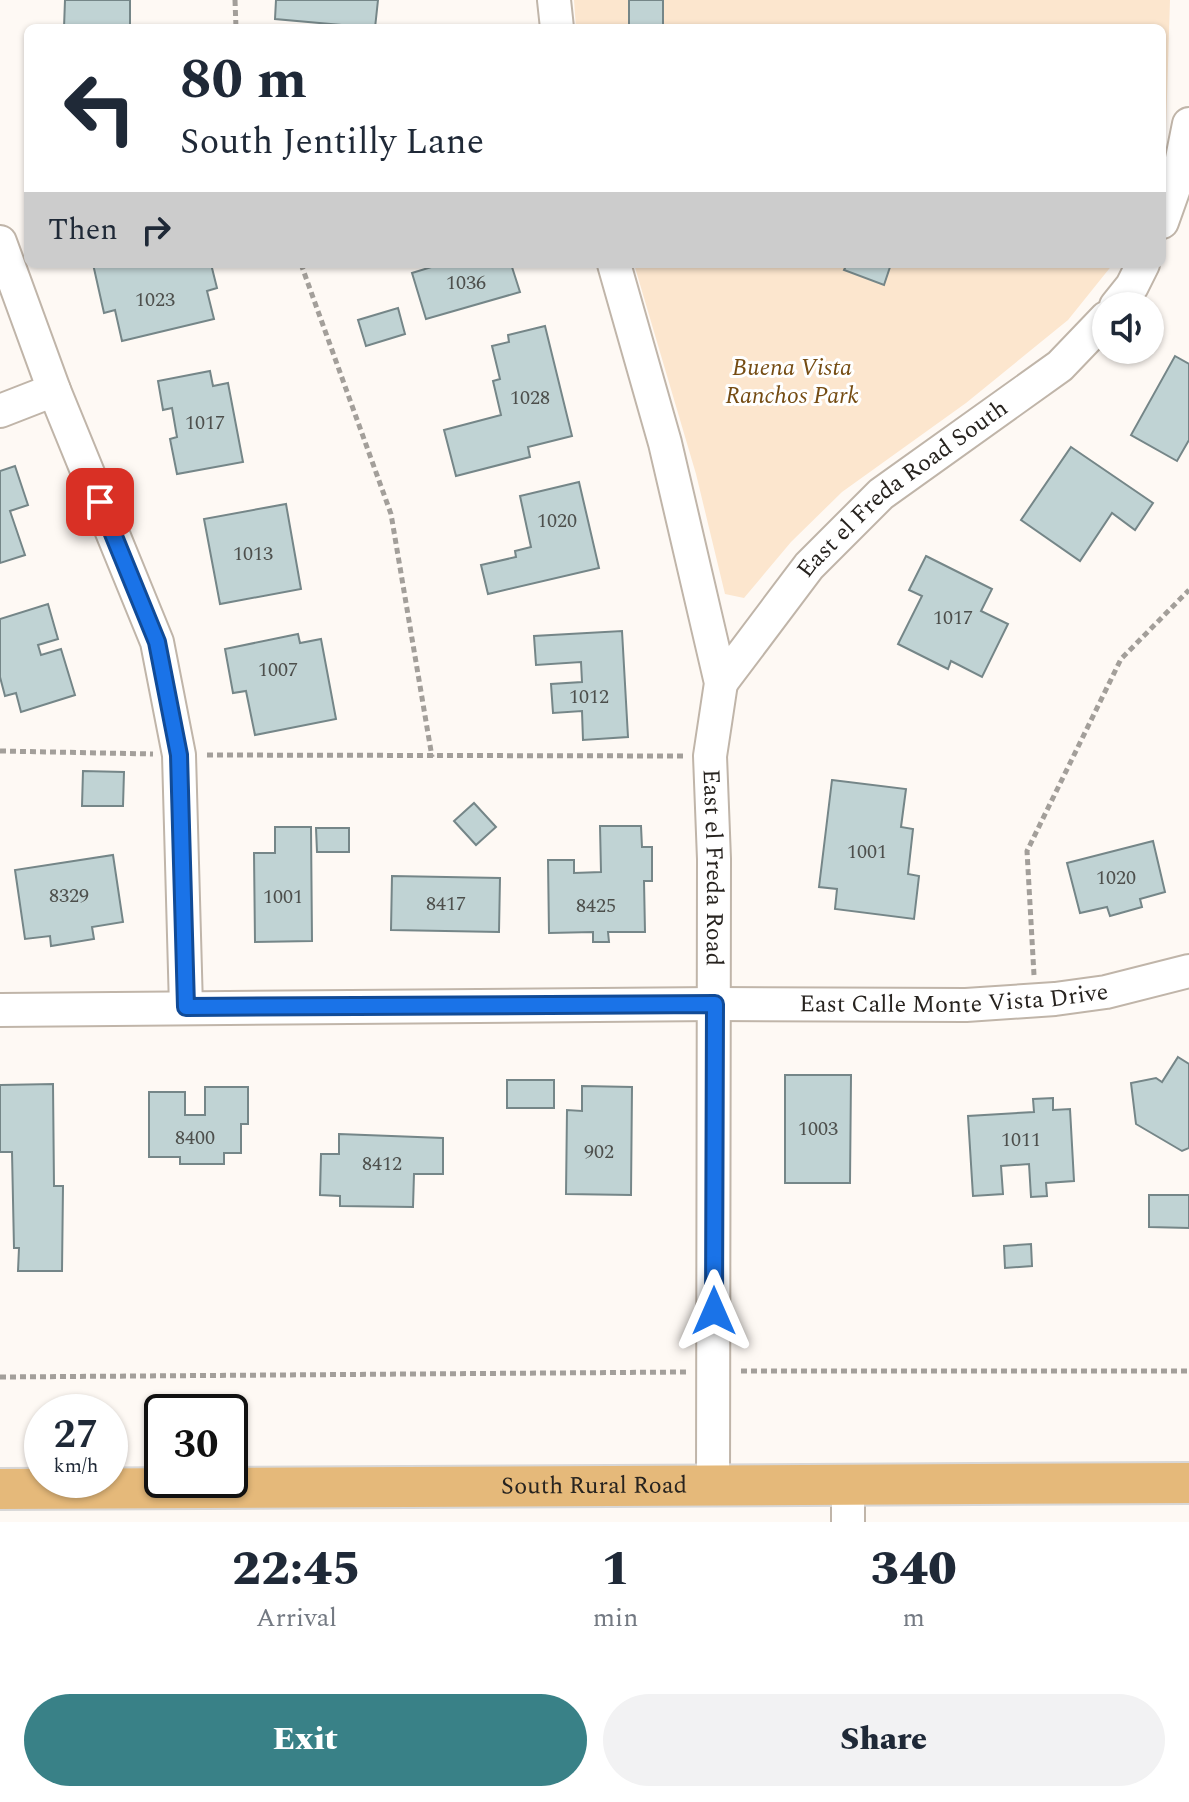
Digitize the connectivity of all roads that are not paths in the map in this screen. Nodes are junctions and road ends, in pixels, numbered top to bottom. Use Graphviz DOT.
graph roads {
  1 [pos="554,0"];
  2 [pos="557,24"];
  3 [pos="1189,124"];
  4 [pos="1166,211"];
  5 [pos="0,242"];
  6 [pos="615,268"];
  7 [pos="1141,268"];
  8 [pos="1127,292"];
  9 [pos="1092,333"];
  10 [pos="54,390"];
  11 [pos="0,411"];
  12 [pos="721,683"];
  13 [pos="1189,971"];
  14 [pos="715,1004"];
  15 [pos="186,1007"];
  16 [pos="0,1010"];
  17 [pos="1189,1483"];
  18 [pos="713,1487"];
  19 [pos="0,1489"];
  20 [pos="848,1503"];
  1 -- 2 [label="street"];
  3 -- 4 [label="street"];
  5 -- 10 [label="street"];
  6 -- 12 [label="street, East el Freda Road"];
  7 -- 8 [label="street"];
  9 -- 12 [label="street, East el Freda Road South"];
  10 -- 11 [label="street"];
  10 -- 15 [label="street"];
  12 -- 14 [label="street, East el Freda Road"];
  13 -- 14 [label="street, East Calle Monte Vista Drive"];
  14 -- 15 [label="street, East Calle Monte Vista Drive"];
  14 -- 18 [label="street, East el Freda Road"];
  15 -- 16 [label="street, East Calle Monte Vista Drive"];
  17 -- 20 [label="main road, South Rural Road"];
  18 -- 19 [label="main road, South Rural Road"];
  18 -- 20 [label="main road, South Rural Road"];
}
